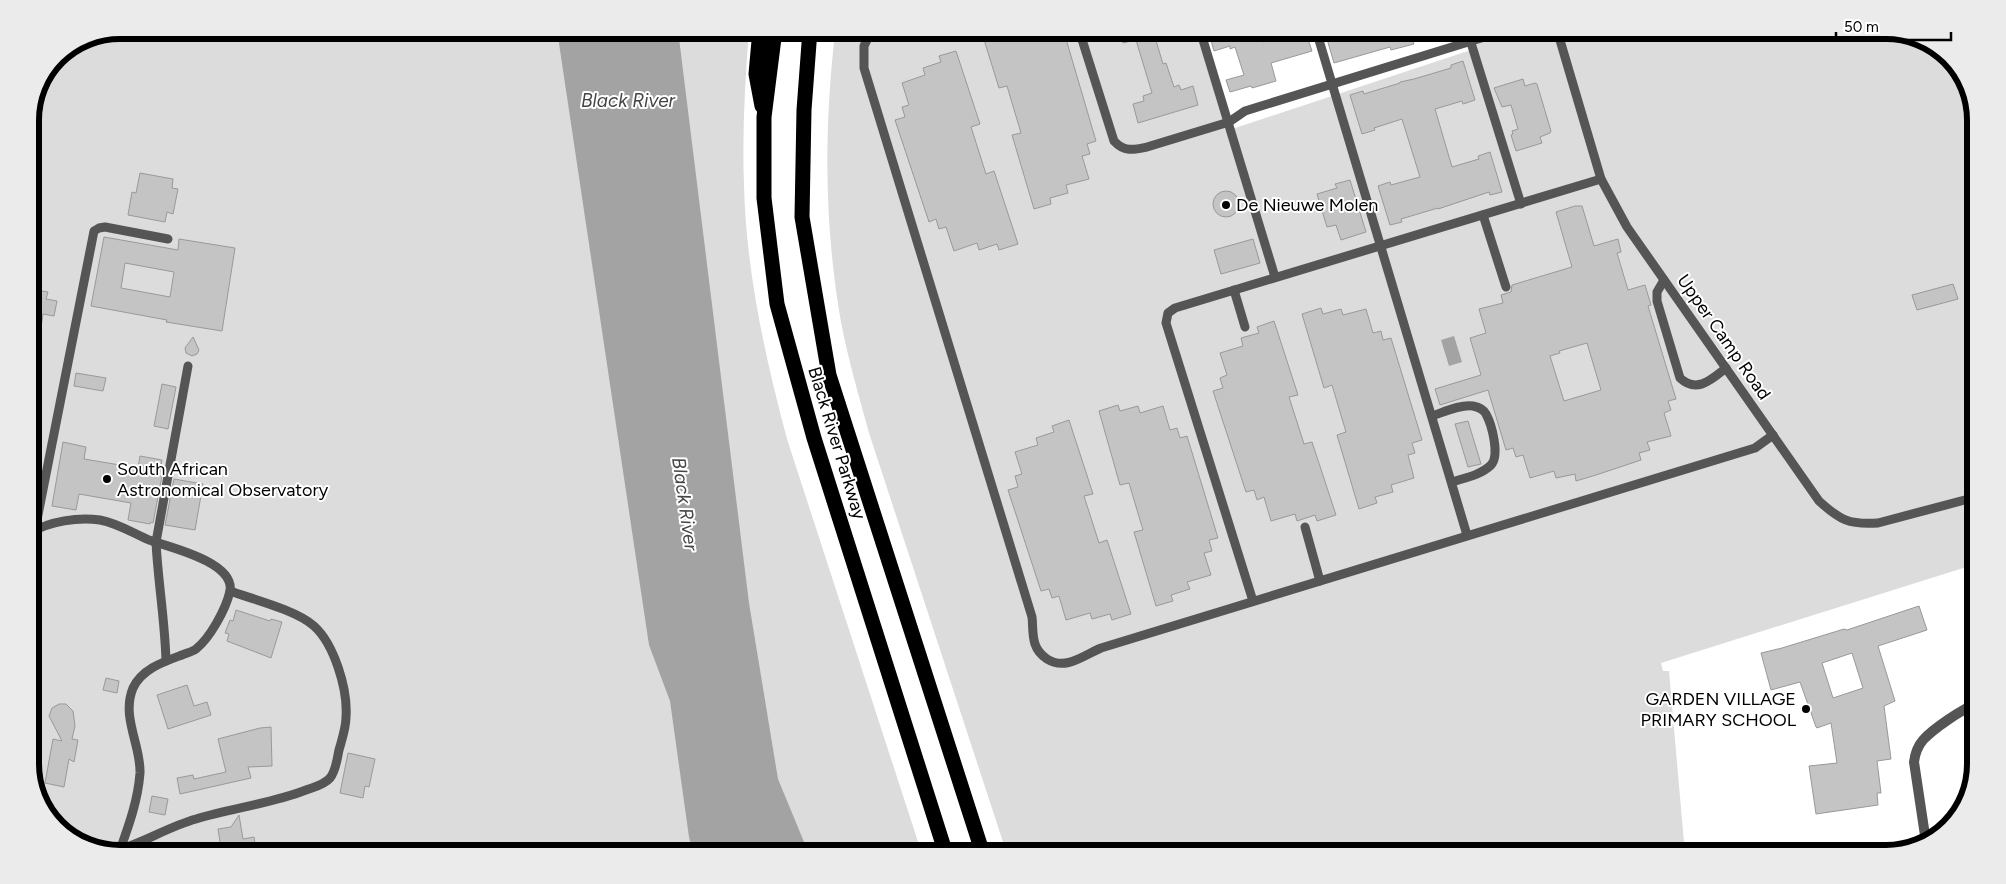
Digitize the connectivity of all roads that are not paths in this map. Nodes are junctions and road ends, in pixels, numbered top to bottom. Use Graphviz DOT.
graph roads {
  1 [pos="759,39"];
  2 [pos="774,39"];
  3 [pos="809,39"];
  4 [pos="868,39"];
  5 [pos="1082,39"];
  6 [pos="1203,39"];
  7 [pos="1319,39"];
  8 [pos="1477,39"];
  9 [pos="1560,39"];
  10 [pos="1470,41"];
  11 [pos="1332,84"];
  12 [pos="764,117"];
  13 [pos="1228,122"];
  14 [pos="1601,180"];
  15 [pos="1521,204"];
  16 [pos="1484,215"];
  17 [pos="168,238"];
  18 [pos="1380,246"];
  19 [pos="1275,277"];
  20 [pos="1664,280"];
  21 [pos="1506,287"];
  22 [pos="1234,290"];
  23 [pos="1245,327"];
  24 [pos="188,366"];
  25 [pos="1726,368"];
  26 [pos="1432,416"];
  27 [pos="1773,435"];
  28 [pos="1452,482"];
  29 [pos="1967,499"];
  30 [pos="39,502"];
  31 [pos="1305,527"];
  32 [pos="39,530"];
  33 [pos="1467,535"];
  34 [pos="156,542"];
  35 [pos="1320,581"];
  36 [pos="230,591"];
  37 [pos="1253,601"];
  38 [pos="166,661"];
  39 [pos="1967,708"];
  40 [pos="1925,835"];
  41 [pos="119,845"];
  42 [pos="130,845"];
  43 [pos="943,845"];
  44 [pos="980,845"];
  1 -- 12 [label="highway"];
  2 -- 12 [label="highway, Black River Parkway"];
  3 -- 44 [label="highway, Black River Parkway"];
  4 -- 37 [label="lane"];
  5 -- 13 [label="lane"];
  6 -- 13 [label="lane"];
  7 -- 11 [label="lane"];
  8 -- 10 [label="lane"];
  9 -- 14 [label="lane, Upper Camp Road"];
  10 -- 11 [label="lane"];
  10 -- 15 [label="lane"];
  11 -- 13 [label="lane"];
  11 -- 18 [label="lane"];
  12 -- 43 [label="highway, Black River Parkway"];
  13 -- 19 [label="lane"];
  14 -- 15 [label="lane"];
  14 -- 20 [label="lane, Upper Camp Road"];
  15 -- 16 [label="lane"];
  16 -- 18 [label="lane"];
  16 -- 21 [label="lane"];
  17 -- 30 [label="lane"];
  18 -- 19 [label="lane"];
  18 -- 26 [label="lane"];
  19 -- 22 [label="lane"];
  20 -- 25 [label="lane, Upper Camp Road"];
  20 -- 25 [label="lane"];
  22 -- 23 [label="lane"];
  22 -- 37 [label="lane"];
  24 -- 34 [label="lane"];
  25 -- 27 [label="lane, Upper Camp Road"];
  26 -- 28 [label="lane"];
  26 -- 28 [label="lane"];
  27 -- 29 [label="lane, Upper Camp Road"];
  27 -- 33 [label="lane"];
  28 -- 33 [label="lane"];
  31 -- 35 [label="lane"];
  32 -- 34 [label="lane"];
  33 -- 35 [label="lane"];
  34 -- 36 [label="lane"];
  34 -- 38 [label="lane"];
  35 -- 37 [label="lane"];
  36 -- 38 [label="lane"];
  36 -- 42 [label="lane"];
  38 -- 41 [label="lane"];
  39 -- 40 [label="street"];
}
